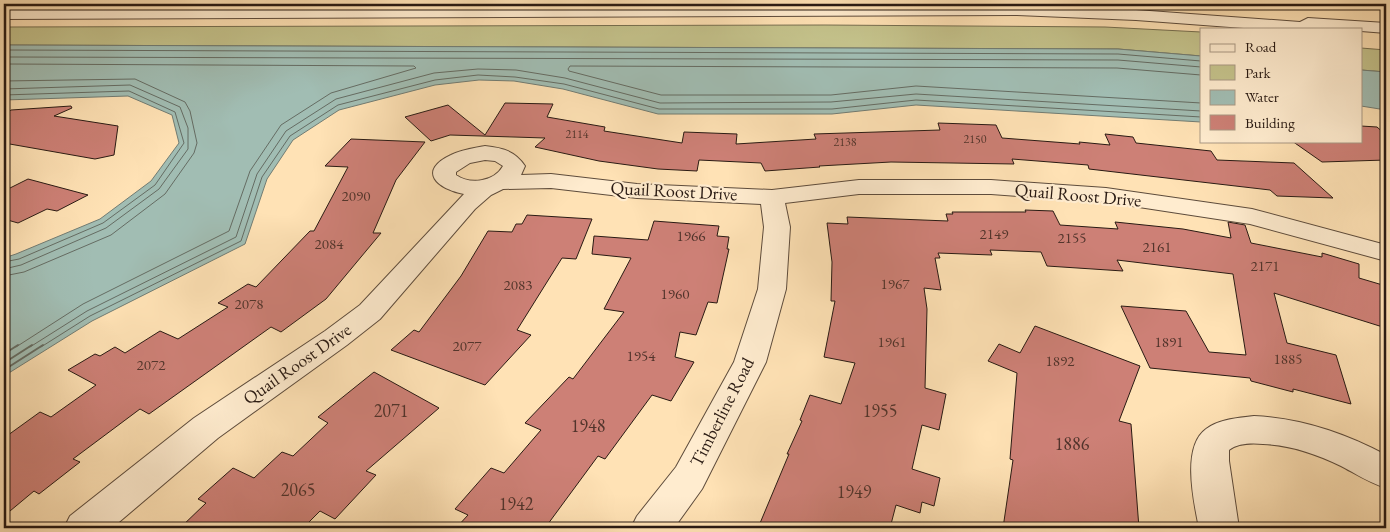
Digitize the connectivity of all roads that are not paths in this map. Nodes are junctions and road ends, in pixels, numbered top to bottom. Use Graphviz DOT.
graph roads {
  1 [pos="4,14"];
  2 [pos="1252,22"];
  3 [pos="1315,28"];
  4 [pos="1386,28"];
  5 [pos="1362,32"];
  6 [pos="1386,34"];
  7 [pos="772,197"];
  8 [pos="1386,253"];
  9 [pos="1386,473"];
  10 [pos="84,528"];
  11 [pos="651,528"];
  12 [pos="1218,528"];
  1 -- 2 [label="street"];
  2 -- 3 [label="street"];
  2 -- 4 [label="street"];
  5 -- 6 [label="street"];
  7 -- 8 [label="street, Quail Roost Drive"];
  7 -- 10 [label="street, Quail Roost Drive"];
  7 -- 11 [label="street, Timberline Road"];
  9 -- 12 [label="street"];
}
